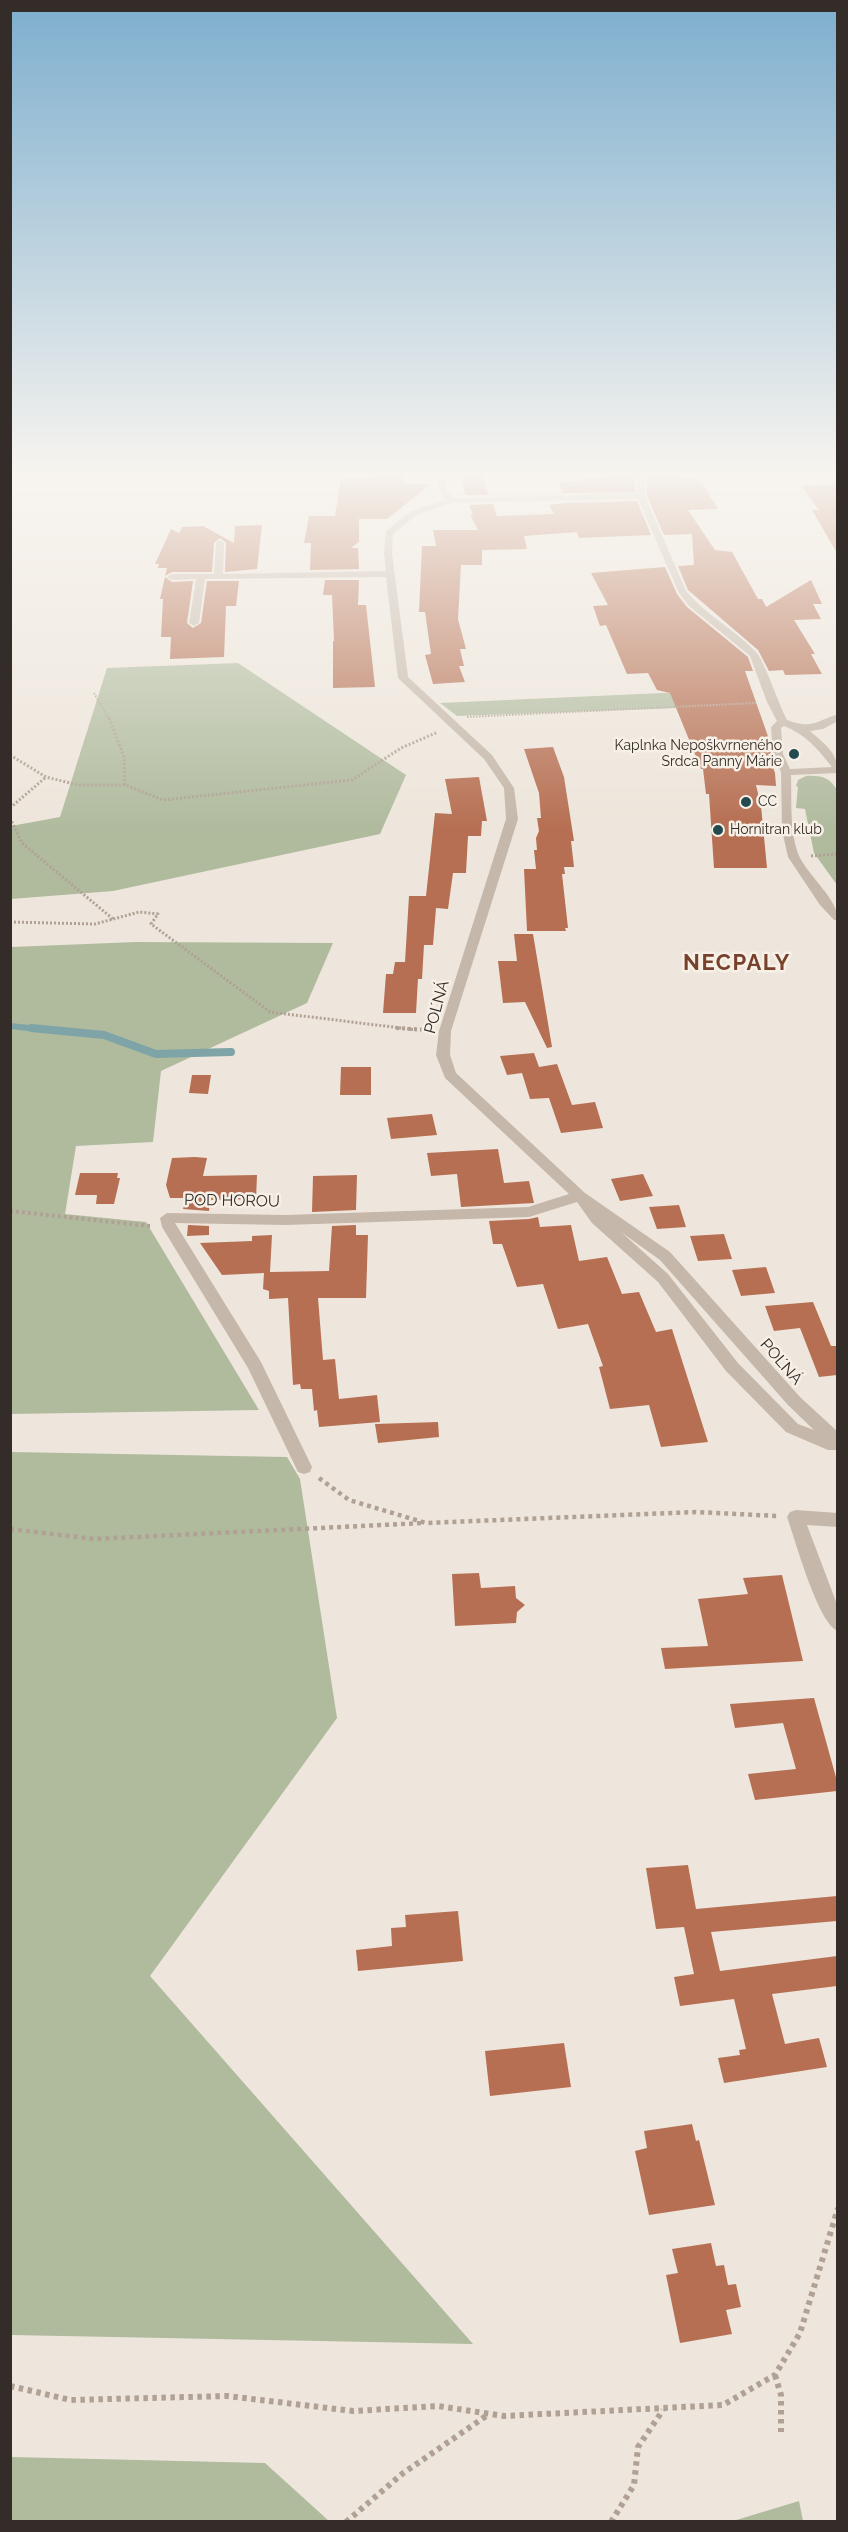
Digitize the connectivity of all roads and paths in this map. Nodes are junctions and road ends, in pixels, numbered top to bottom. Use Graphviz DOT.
graph roads {
  1 [pos="199,591"];
  2 [pos="394,591"];
  3 [pos="682,591"];
  4 [pos="194,623"];
  5 [pos="94,693"];
  6 [pos="773,704"];
  7 [pos="837,717"];
  8 [pos="446,718"];
  9 [pos="783,722"];
  10 [pos="802,729"];
  11 [pos="10,755"];
  12 [pos="837,769"];
  13 [pos="786,772"];
  14 [pos="46,777"];
  15 [pos="125,784"];
  16 [pos="10,808"];
  17 [pos="10,818"];
  18 [pos="837,854"];
  19 [pos="794,857"];
  20 [pos="837,917"];
  21 [pos="113,919"];
  22 [pos="10,922"];
  23 [pos="445,1031"];
  24 [pos="580,1197"];
  25 [pos="10,1211"];
  26 [pos="152,1226"];
  27 [pos="837,1445"];
  28 [pos="304,1467"];
  29 [pos="796,1517"];
  30 [pos="837,1520"];
  31 [pos="426,1523"];
  32 [pos="10,1529"];
  33 [pos="837,1623"];
  34 [pos="837,2208"];
  35 [pos="775,2374"];
  36 [pos="10,2386"];
  37 [pos="664,2409"];
  38 [pos="490,2414"];
  39 [pos="781,2432"];
  40 [pos="346,2522"];
  41 [pos="611,2522"];
  1 -- 4 [label="street"];
  2 -- 8 [label="street, POĽNÁ"];
  3 -- 6 [label="street"];
  5 -- 15 [label="path"];
  6 -- 8 [label="path"];
  6 -- 9 [label="street"];
  7 -- 10 [label="street"];
  8 -- 15 [label="path"];
  8 -- 23 [label="street, POĽNÁ"];
  9 -- 10 [label="street"];
  9 -- 13 [label="street"];
  10 -- 12 [label="street"];
  11 -- 14 [label="path"];
  12 -- 13 [label="street"];
  13 -- 19 [label="street"];
  14 -- 15 [label="path"];
  14 -- 16 [label="path"];
  17 -- 21 [label="path"];
  18 -- 19 [label="path"];
  19 -- 20 [label="street"];
  21 -- 22 [label="path"];
  21 -- 23 [label="path"];
  23 -- 24 [label="street, POĽNÁ"];
  24 -- 27 [label="street, POĽNÁ"];
  24 -- 27 [label="street"];
  24 -- 28 [label="street, POD HOROU"];
  25 -- 26 [label="path"];
  28 -- 31 [label="path"];
  29 -- 30 [label="street"];
  29 -- 31 [label="path"];
  29 -- 33 [label="street"];
  31 -- 32 [label="path"];
  34 -- 35 [label="path"];
  35 -- 37 [label="path"];
  35 -- 39 [label="path"];
  36 -- 38 [label="path"];
  37 -- 38 [label="path"];
  37 -- 41 [label="path"];
  38 -- 40 [label="path"];
}
